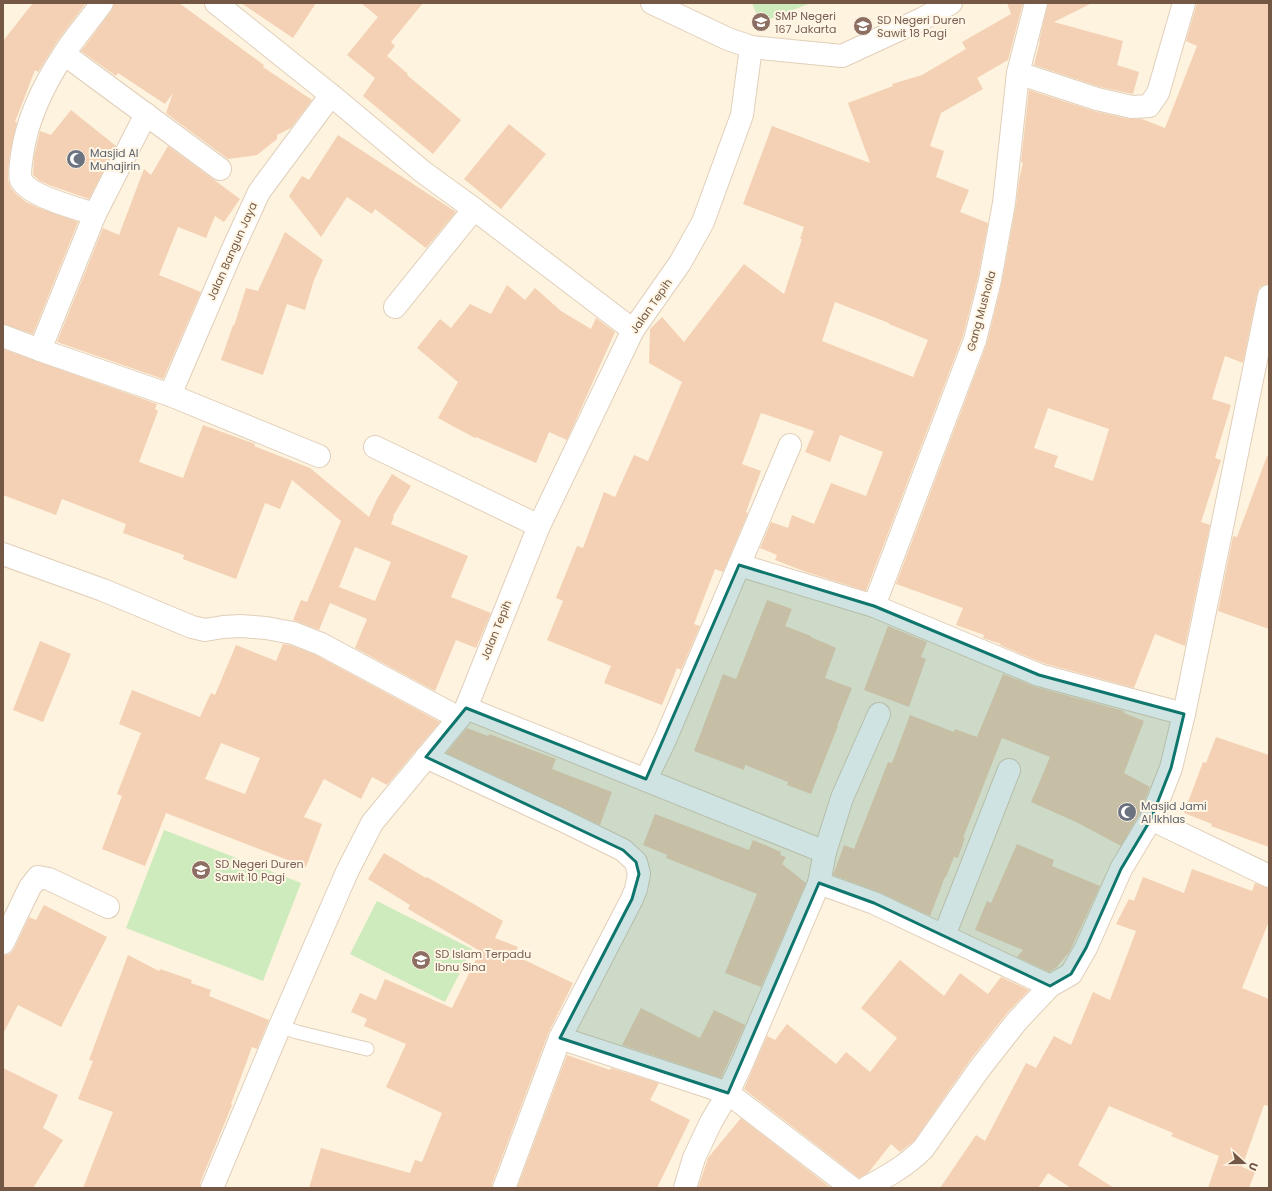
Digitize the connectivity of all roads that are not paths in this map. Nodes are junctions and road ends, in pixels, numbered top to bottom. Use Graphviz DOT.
graph roads {
  1 [pos="102,3"];
  2 [pos="216,3"];
  3 [pos="652,3"];
  4 [pos="951,3"];
  5 [pos="1036,3"];
  6 [pos="1184,3"];
  7 [pos="751,47"];
  8 [pos="64,54"];
  9 [pos="1018,73"];
  10 [pos="332,95"];
  11 [pos="146,114"];
  12 [pos="220,169"];
  13 [pos="474,209"];
  14 [pos="95,214"];
  15 [pos="1268,302"];
  16 [pos="395,307"];
  17 [pos="633,330"];
  18 [pos="3,336"];
  19 [pos="40,350"];
  20 [pos="170,395"];
  21 [pos="790,445"];
  22 [pos="375,447"];
  23 [pos="319,456"];
  24 [pos="539,526"];
  25 [pos="3,554"];
  26 [pos="740,565"];
  27 [pos="874,606"];
  28 [pos="462,712"];
  29 [pos="879,714"];
  30 [pos="1184,714"];
  31 [pos="426,757"];
  32 [pos="1009,770"];
  33 [pos="646,779"];
  34 [pos="1151,819"];
  35 [pos="825,852"];
  36 [pos="1269,876"];
  37 [pos="819,883"];
  38 [pos="108,907"];
  39 [pos="944,936"];
  40 [pos="3,943"];
  41 [pos="1050,986"];
  42 [pos="280,1026"];
  43 [pos="560,1038"];
  44 [pos="367,1049"];
  45 [pos="728,1094"];
  46 [pos="212,1188"];
  47 [pos="504,1188"];
  48 [pos="685,1188"];
  49 [pos="852,1188"];
  50 [pos="866,1188"];
  1 -- 8 [label="street"];
  2 -- 10 [label="street"];
  3 -- 7 [label="street"];
  4 -- 7 [label="street"];
  5 -- 9 [label="street, Gang Musholla"];
  6 -- 9 [label="street"];
  7 -- 17 [label="street, Jalan Tepih"];
  8 -- 11 [label="street"];
  8 -- 14 [label="street"];
  9 -- 27 [label="street, Gang Musholla"];
  10 -- 13 [label="street"];
  10 -- 20 [label="street, Jalan Bangun Jaya"];
  11 -- 12 [label="street"];
  11 -- 14 [label="street"];
  13 -- 16 [label="street"];
  13 -- 17 [label="street"];
  14 -- 19 [label="street"];
  15 -- 30 [label="street"];
  17 -- 24 [label="street, Jalan Tepih"];
  18 -- 19 [label="street"];
  19 -- 20 [label="street"];
  20 -- 23 [label="street"];
  21 -- 26 [label="street"];
  22 -- 24 [label="street"];
  24 -- 28 [label="street, Jalan Tepih"];
  25 -- 28 [label="street"];
  26 -- 27 [label="street"];
  26 -- 33 [label="street"];
  27 -- 30 [label="street"];
  28 -- 31 [label="street, Jalan Tepih"];
  28 -- 33 [label="street"];
  29 -- 35 [label="street"];
  30 -- 34 [label="street"];
  31 -- 42 [label="street, Jalan Tepih"];
  31 -- 43 [label="street"];
  32 -- 39 [label="street"];
  33 -- 35 [label="street"];
  34 -- 36 [label="street"];
  34 -- 41 [label="street"];
  35 -- 37 [label="street"];
  37 -- 39 [label="street"];
  37 -- 45 [label="street"];
  38 -- 40 [label="street"];
  39 -- 41 [label="street"];
  41 -- 50 [label="street"];
  42 -- 44 [label="lane"];
  42 -- 46 [label="street, Jalan Tepih"];
  43 -- 45 [label="street"];
  43 -- 47 [label="street"];
  45 -- 48 [label="street"];
  45 -- 49 [label="street"];
}
